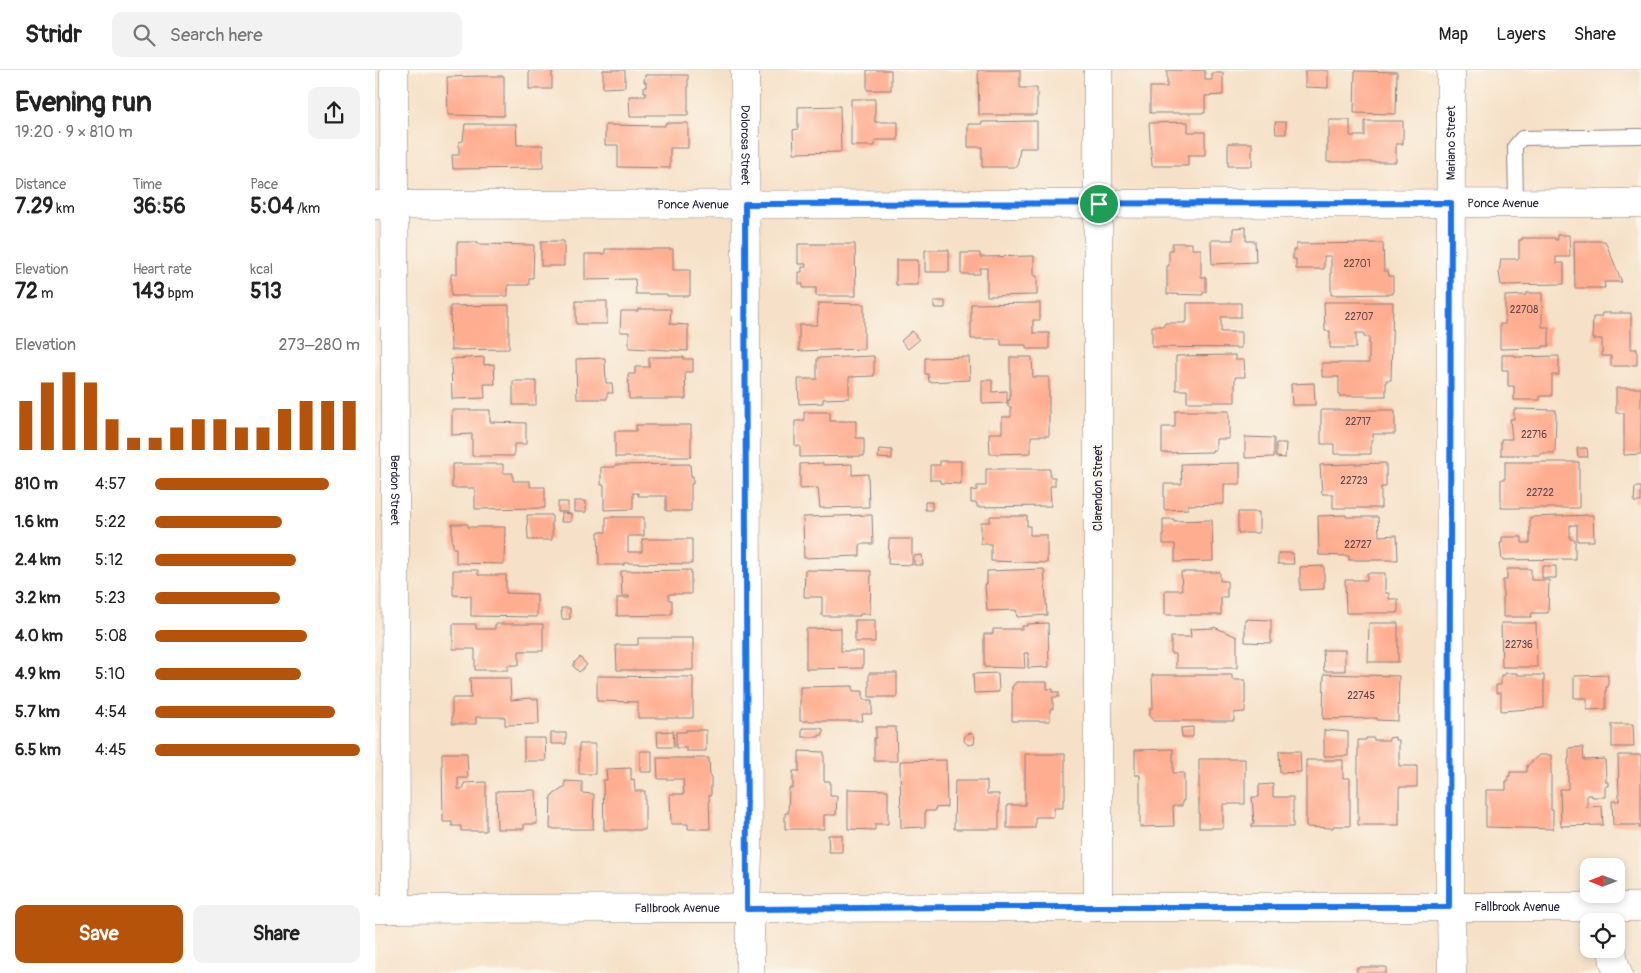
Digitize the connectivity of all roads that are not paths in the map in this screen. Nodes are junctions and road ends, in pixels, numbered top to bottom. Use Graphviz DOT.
graph roads {
  1 [pos="394,70"];
  2 [pos="745,70"];
  3 [pos="1098,70"];
  4 [pos="1451,70"];
  5 [pos="1641,136"];
  6 [pos="1451,203"];
  7 [pos="1516,203"];
  8 [pos="1641,203"];
  9 [pos="745,204"];
  10 [pos="1099,204"];
  11 [pos="385,205"];
  12 [pos="1098,907"];
  13 [pos="1451,907"];
  14 [pos="1641,907"];
  15 [pos="385,909"];
  16 [pos="748,909"];
  17 [pos="1586,913"];
  18 [pos="1614,913"];
  19 [pos="1614,958"];
  20 [pos="750,973"];
  21 [pos="1452,973"];
  22 [pos="1618,973"];
  1 -- 11 [label="street, Berdon Street"];
  2 -- 9 [label="street, Dolorosa Street"];
  3 -- 10 [label="street, Clarendon Street"];
  4 -- 6 [label="street, Mariano Street"];
  5 -- 7 [label="lane"];
  6 -- 7 [label="street, Ponce Avenue"];
  6 -- 10 [label="street, Ponce Avenue"];
  6 -- 13 [label="street, Mariano Street"];
  7 -- 8 [label="street, Ponce Avenue"];
  9 -- 10 [label="street, Ponce Avenue"];
  9 -- 11 [label="street, Ponce Avenue"];
  9 -- 16 [label="street, Dolorosa Street"];
  10 -- 12 [label="street, Clarendon Street"];
  11 -- 15 [label="street, Berdon Street"];
  12 -- 13 [label="street, Fallbrook Avenue"];
  12 -- 16 [label="street, Fallbrook Avenue"];
  13 -- 17 [label="street, Fallbrook Avenue"];
  13 -- 21 [label="street, Mariano Street"];
  14 -- 18 [label="street, Fallbrook Avenue"];
  15 -- 16 [label="street, Fallbrook Avenue"];
  16 -- 20 [label="street, Dolorosa Street"];
  19 -- 22 [label="street"];
}
